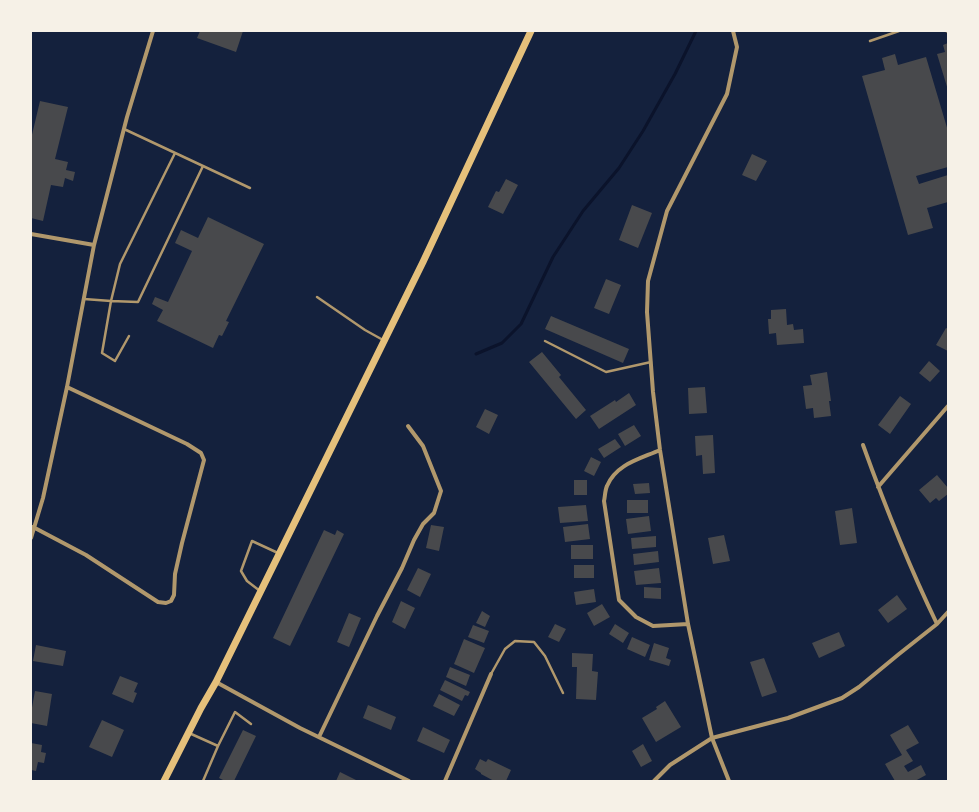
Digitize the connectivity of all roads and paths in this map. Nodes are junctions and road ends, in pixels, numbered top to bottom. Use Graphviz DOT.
graph roads {
  1 [pos="152,31"];
  2 [pos="531,31"];
  3 [pos="733,31"];
  4 [pos="899,31"];
  5 [pos="870,41"];
  6 [pos="123,129"];
  7 [pos="175,153"];
  8 [pos="203,166"];
  9 [pos="250,188"];
  10 [pos="31,234"];
  11 [pos="94,245"];
  12 [pos="318,297"];
  13 [pos="84,299"];
  14 [pos="111,302"];
  15 [pos="129,336"];
  16 [pos="384,340"];
  17 [pos="545,341"];
  18 [pos="651,362"];
  19 [pos="67,387"];
  20 [pos="948,406"];
  21 [pos="408,426"];
  22 [pos="863,445"];
  23 [pos="660,450"];
  24 [pos="878,487"];
  25 [pos="34,527"];
  26 [pos="31,538"];
  27 [pos="279,554"];
  28 [pos="260,592"];
  29 [pos="948,612"];
  30 [pos="688,624"];
  31 [pos="937,624"];
  32 [pos="490,674"];
  33 [pos="216,682"];
  34 [pos="563,693"];
  35 [pos="251,724"];
  36 [pos="188,732"];
  37 [pos="319,737"];
  38 [pos="712,738"];
  39 [pos="218,746"];
  40 [pos="164,781"];
  41 [pos="203,781"];
  42 [pos="409,781"];
  43 [pos="445,781"];
  44 [pos="654,781"];
  45 [pos="730,781"];
  1 -- 6 [label="street"];
  2 -- 16 [label="main road"];
  3 -- 18 [label="street"];
  4 -- 5 [label="lane"];
  6 -- 7 [label="lane"];
  6 -- 11 [label="street"];
  7 -- 8 [label="lane"];
  7 -- 14 [label="lane"];
  8 -- 9 [label="lane"];
  8 -- 14 [label="lane"];
  10 -- 11 [label="street"];
  11 -- 13 [label="street"];
  12 -- 16 [label="lane"];
  13 -- 14 [label="lane"];
  13 -- 19 [label="street"];
  14 -- 15 [label="lane"];
  16 -- 27 [label="main road"];
  17 -- 18 [label="lane"];
  18 -- 23 [label="street"];
  19 -- 25 [label="street"];
  19 -- 25 [label="street"];
  20 -- 24 [label="street"];
  21 -- 37 [label="street"];
  22 -- 24 [label="street"];
  23 -- 30 [label="street"];
  23 -- 30 [label="street"];
  24 -- 31 [label="street"];
  25 -- 26 [label="street"];
  27 -- 28 [label="main road"];
  27 -- 28 [label="lane"];
  28 -- 33 [label="main road"];
  29 -- 31 [label="street"];
  30 -- 38 [label="street"];
  31 -- 38 [label="street"];
  32 -- 34 [label="lane"];
  32 -- 43 [label="street"];
  33 -- 36 [label="main road"];
  33 -- 37 [label="street"];
  35 -- 39 [label="lane"];
  36 -- 39 [label="lane"];
  36 -- 40 [label="main road"];
  37 -- 42 [label="street"];
  38 -- 44 [label="street"];
  38 -- 45 [label="street"];
  39 -- 41 [label="lane"];
}
